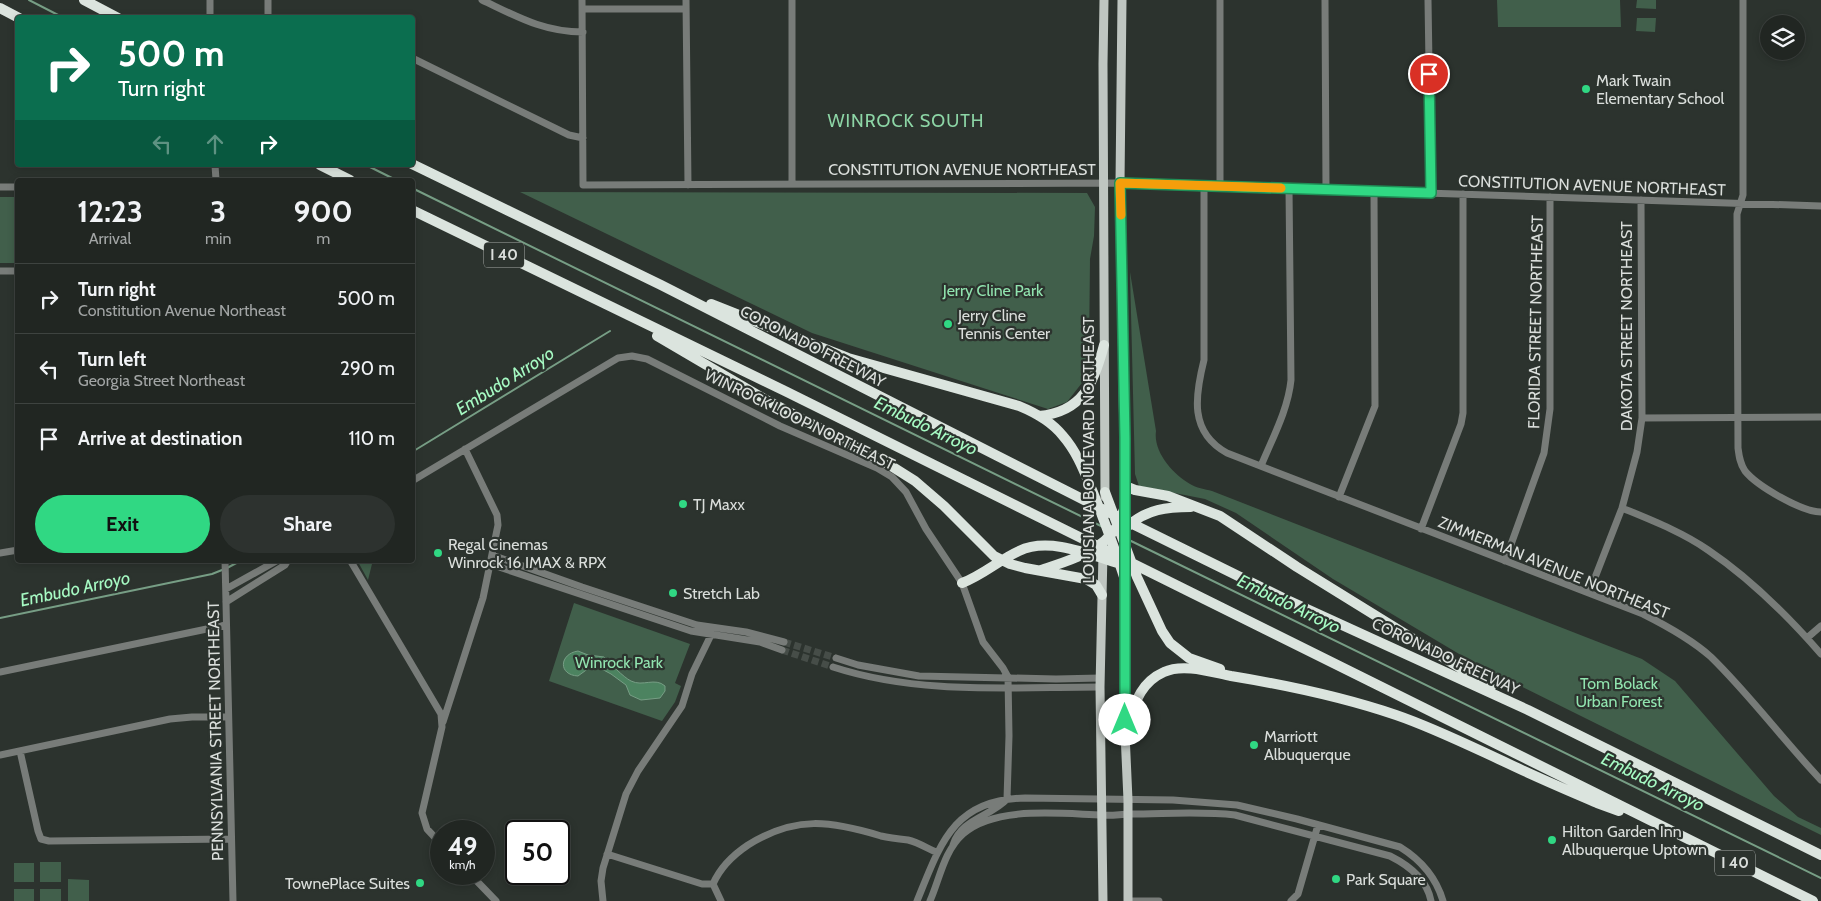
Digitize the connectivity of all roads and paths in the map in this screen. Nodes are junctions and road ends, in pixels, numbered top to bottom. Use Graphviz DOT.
graph roads {
  1 [pos="84,0"];
  2 [pos="210,0"];
  3 [pos="268,0"];
  4 [pos="482,0"];
  5 [pos="582,0"];
  6 [pos="686,0"];
  7 [pos="792,0"];
  8 [pos="1104,0"];
  9 [pos="1122,0"];
  10 [pos="1220,0"];
  11 [pos="1325,0"];
  12 [pos="1428,0"];
  13 [pos="1743,0"];
  14 [pos="0,8"];
  15 [pos="686,8"];
  16 [pos="582,9"];
  17 [pos="112,15"];
  18 [pos="210,15"];
  19 [pos="268,15"];
  20 [pos="15,16"];
  21 [pos="582,32"];
  22 [pos="415,59"];
  23 [pos="583,138"];
  24 [pos="415,165"];
  25 [pos="324,167"];
  26 [pos="346,178"];
  27 [pos="792,183"];
  28 [pos="1104,183"];
  29 [pos="1120,183"];
  30 [pos="688,185"];
  31 [pos="1204,185"];
  32 [pos="1220,186"];
  33 [pos="0,187"];
  34 [pos="15,187"];
  35 [pos="1289,188"];
  36 [pos="1326,190"];
  37 [pos="1374,192"];
  38 [pos="1431,193"];
  39 [pos="1463,194"];
  40 [pos="1550,197"];
  41 [pos="1641,200"];
  42 [pos="1741,204"];
  43 [pos="1821,206"];
  44 [pos="415,211"];
  45 [pos="0,271"];
  46 [pos="15,271"];
  47 [pos="661,285"];
  48 [pos="596,300"];
  49 [pos="1104,345"];
  50 [pos="1038,416"];
  51 [pos="1738,417"];
  52 [pos="1821,417"];
  53 [pos="1642,418"];
  54 [pos="465,449"];
  55 [pos="1261,466"];
  56 [pos="415,478"];
  57 [pos="1125,488"];
  58 [pos="1105,492"];
  59 [pos="1339,497"];
  60 [pos="1125,507"];
  61 [pos="1197,507"];
  62 [pos="1622,508"];
  63 [pos="1821,512"];
  64 [pos="1104,520"];
  65 [pos="1421,529"];
  66 [pos="1115,534"];
  67 [pos="1125,545"];
  68 [pos="15,550"];
  69 [pos="0,553"];
  70 [pos="492,555"];
  71 [pos="1505,560"];
  72 [pos="225,563"];
  73 [pos="273,563"];
  74 [pos="286,563"];
  75 [pos="352,563"];
  76 [pos="490,564"];
  77 [pos="1040,570"];
  78 [pos="1103,572"];
  79 [pos="1153,574"];
  80 [pos="962,584"];
  81 [pos="1125,584"];
  82 [pos="226,589"];
  83 [pos="1589,594"];
  84 [pos="1102,595"];
  85 [pos="226,602"];
  86 [pos="226,625"];
  87 [pos="1821,626"];
  88 [pos="746,632"];
  89 [pos="711,635"];
  90 [pos="1806,638"];
  91 [pos="743,640"];
  92 [pos="784,642"];
  93 [pos="782,650"];
  94 [pos="1821,654"];
  95 [pos="836,658"];
  96 [pos="833,667"];
  97 [pos="0,672"];
  98 [pos="1008,677"];
  99 [pos="1240,677"];
  100 [pos="1100,683"];
  101 [pos="1008,687"];
  102 [pos="1528,710"];
  103 [pos="228,717"];
  104 [pos="442,727"];
  105 [pos="1125,733"];
  106 [pos="20,751"];
  107 [pos="0,755"];
  108 [pos="1821,780"];
  109 [pos="1007,799"];
  110 [pos="1103,799"];
  111 [pos="1128,800"];
  112 [pos="1128,814"];
  113 [pos="1103,815"];
  114 [pos="1318,825"];
  115 [pos="1657,825"];
  116 [pos="430,832"];
  117 [pos="1314,836"];
  118 [pos="231,839"];
  119 [pos="953,845"];
  120 [pos="936,852"];
  121 [pos="607,854"];
  122 [pos="1821,856"];
  123 [pos="713,884"];
  124 [pos="481,885"];
  125 [pos="233,901"];
  126 [pos="496,901"];
  127 [pos="603,901"];
  128 [pos="721,901"];
  129 [pos="917,901"];
  130 [pos="930,901"];
  131 [pos="1104,901"];
  132 [pos="1128,901"];
  133 [pos="1159,901"];
  134 [pos="1292,901"];
  135 [pos="1430,901"];
  136 [pos="1442,901"];
  137 [pos="1813,901"];
  1 -- 17 [label="highway"];
  2 -- 18 [label="street"];
  3 -- 19 [label="street"];
  4 -- 21 [label="street"];
  5 -- 16 [label="street"];
  6 -- 15 [label="street"];
  7 -- 27 [label="street"];
  8 -- 28 [label="main road, LOUISIANA BOULEVARD NORTHEAST"];
  9 -- 29 [label="main road"];
  10 -- 32 [label="street"];
  11 -- 36 [label="street"];
  12 -- 38 [label="street"];
  13 -- 42 [label="street"];
  14 -- 20 [label="highway"];
  15 -- 16 [label="street"];
  15 -- 30 [label="street"];
  16 -- 21 [label="street"];
  21 -- 23 [label="street"];
  22 -- 23 [label="street"];
  23 -- 30 [label="street, CONSTITUTION AVENUE NORTHEAST"];
  24 -- 47 [label="highway, CORONADO FREEWAY / I 40"];
  25 -- 26 [label="highway"];
  27 -- 28 [label="street, CONSTITUTION AVENUE NORTHEAST"];
  27 -- 30 [label="street, CONSTITUTION AVENUE NORTHEAST"];
  28 -- 29 [label="street, CONSTITUTION AVENUE NORTHEAST"];
  28 -- 49 [label="main road, LOUISIANA BOULEVARD NORTHEAST"];
  29 -- 31 [label="street, CONSTITUTION AVENUE NORTHEAST"];
  29 -- 57 [label="main road"];
  31 -- 32 [label="street, CONSTITUTION AVENUE NORTHEAST"];
  31 -- 55 [label="street, ZIMMERMAN AVENUE NORTHEAST"];
  32 -- 35 [label="street, CONSTITUTION AVENUE NORTHEAST"];
  33 -- 34 [label="street"];
  35 -- 36 [label="street, CONSTITUTION AVENUE NORTHEAST"];
  35 -- 55 [label="street"];
  36 -- 37 [label="street, CONSTITUTION AVENUE NORTHEAST"];
  37 -- 38 [label="street, CONSTITUTION AVENUE NORTHEAST"];
  37 -- 59 [label="street"];
  38 -- 39 [label="street, CONSTITUTION AVENUE NORTHEAST"];
  39 -- 40 [label="street, CONSTITUTION AVENUE NORTHEAST"];
  39 -- 65 [label="street"];
  40 -- 41 [label="street, CONSTITUTION AVENUE NORTHEAST"];
  40 -- 71 [label="street, FLORIDA STREET NORTHEAST"];
  41 -- 42 [label="street, CONSTITUTION AVENUE NORTHEAST"];
  41 -- 53 [label="street, DAKOTA STREET NORTHEAST"];
  42 -- 43 [label="street, CONSTITUTION AVENUE NORTHEAST"];
  42 -- 51 [label="street"];
  44 -- 48 [label="highway, I 40"];
  45 -- 46 [label="street"];
  47 -- 50 [label="highway"];
  47 -- 102 [label="highway, CORONADO FREEWAY / I 40"];
  48 -- 77 [label="highway"];
  48 -- 79 [label="highway, I 40"];
  49 -- 50 [label="highway"];
  49 -- 58 [label="main road, LOUISIANA BOULEVARD NORTHEAST"];
  50 -- 64 [label="highway"];
  51 -- 52 [label="street"];
  51 -- 53 [label="street"];
  51 -- 63 [label="street"];
  53 -- 62 [label="street, DAKOTA STREET NORTHEAST"];
  54 -- 56 [label="street, WINROCK LOOP NORTHEAST"];
  54 -- 70 [label="street"];
  54 -- 80 [label="street, WINROCK LOOP NORTHEAST"];
  55 -- 59 [label="street, ZIMMERMAN AVENUE NORTHEAST"];
  57 -- 60 [label="main road"];
  57 -- 61 [label="highway"];
  58 -- 64 [label="main road, LOUISIANA BOULEVARD NORTHEAST"];
  58 -- 66 [label="highway"];
  59 -- 65 [label="street, ZIMMERMAN AVENUE NORTHEAST"];
  60 -- 66 [label="highway"];
  61 -- 66 [label="highway"];
  61 -- 102 [label="highway"];
  62 -- 83 [label="street, DAKOTA STREET NORTHEAST"];
  62 -- 90 [label="street"];
  64 -- 66 [label="highway"];
  65 -- 71 [label="street, ZIMMERMAN AVENUE NORTHEAST"];
  66 -- 67 [label="highway"];
  66 -- 77 [label="highway"];
  66 -- 78 [label="highway"];
  66 -- 81 [label="highway"];
  67 -- 81 [label="main road"];
  67 -- 99 [label="highway"];
  68 -- 69 [label="street"];
  70 -- 76 [label="street"];
  70 -- 88 [label="street"];
  71 -- 83 [label="street, ZIMMERMAN AVENUE NORTHEAST"];
  72 -- 82 [label="street, PENNSYLVANIA STREET NORTHEAST"];
  73 -- 82 [label="street"];
  74 -- 85 [label="street"];
  75 -- 104 [label="street"];
  76 -- 89 [label="street"];
  76 -- 104 [label="street"];
  77 -- 84 [label="highway"];
  78 -- 84 [label="main road, LOUISIANA BOULEVARD NORTHEAST"];
  79 -- 80 [label="highway"];
  79 -- 115 [label="highway, I 40"];
  80 -- 98 [label="street, WINROCK LOOP NORTHEAST"];
  81 -- 105 [label="main road"];
  82 -- 85 [label="street, PENNSYLVANIA STREET NORTHEAST"];
  83 -- 108 [label="street, ZIMMERMAN AVENUE NORTHEAST"];
  84 -- 100 [label="main road, LOUISIANA BOULEVARD NORTHEAST"];
  85 -- 86 [label="street, PENNSYLVANIA STREET NORTHEAST"];
  86 -- 97 [label="street"];
  86 -- 103 [label="street, PENNSYLVANIA STREET NORTHEAST"];
  87 -- 90 [label="street"];
  88 -- 91 [label="street"];
  88 -- 92 [label="street"];
  89 -- 91 [label="street"];
  89 -- 121 [label="street"];
  90 -- 94 [label="street"];
  91 -- 93 [label="street"];
  95 -- 98 [label="street"];
  96 -- 101 [label="street"];
  98 -- 100 [label="street"];
  98 -- 101 [label="street"];
  99 -- 105 [label="highway"];
  99 -- 115 [label="highway"];
  100 -- 101 [label="street"];
  100 -- 110 [label="main road, LOUISIANA BOULEVARD NORTHEAST"];
  101 -- 109 [label="street"];
  102 -- 122 [label="highway, CORONADO FREEWAY / I 40"];
  103 -- 106 [label="street"];
  103 -- 118 [label="street, PENNSYLVANIA STREET NORTHEAST"];
  104 -- 116 [label="street"];
  105 -- 111 [label="main road"];
  106 -- 107 [label="street"];
  106 -- 118 [label="street"];
  109 -- 110 [label="street"];
  109 -- 119 [label="street"];
  109 -- 120 [label="street"];
  110 -- 111 [label="street"];
  110 -- 113 [label="main road, LOUISIANA BOULEVARD NORTHEAST"];
  111 -- 112 [label="main road"];
  111 -- 114 [label="street"];
  112 -- 113 [label="street"];
  112 -- 117 [label="street"];
  112 -- 132 [label="main road"];
  113 -- 119 [label="street"];
  113 -- 131 [label="main road, LOUISIANA BOULEVARD NORTHEAST"];
  114 -- 117 [label="street"];
  114 -- 136 [label="street"];
  115 -- 137 [label="highway, I 40"];
  117 -- 134 [label="street"];
  117 -- 135 [label="street"];
  118 -- 125 [label="street, PENNSYLVANIA STREET NORTHEAST"];
  119 -- 130 [label="street"];
  120 -- 123 [label="street"];
  120 -- 129 [label="street"];
  121 -- 123 [label="street"];
  121 -- 127 [label="street"];
  123 -- 128 [label="street"];
  124 -- 126 [label="street"];
  132 -- 133 [label="street"];
}
